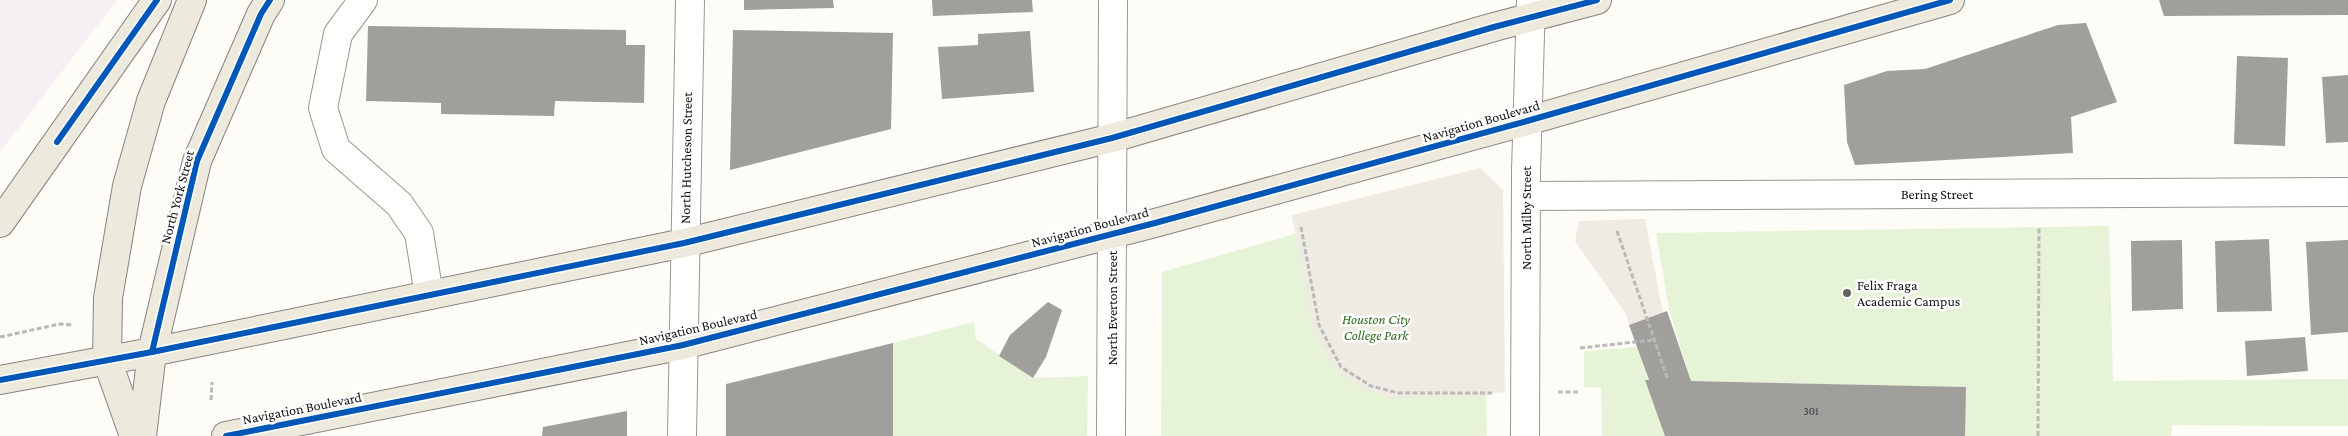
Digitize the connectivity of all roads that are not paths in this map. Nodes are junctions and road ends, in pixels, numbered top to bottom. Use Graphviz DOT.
graph roads {
  1 [pos="157,0"];
  2 [pos="192,0"];
  3 [pos="255,0"];
  4 [pos="270,0"];
  5 [pos="363,0"];
  6 [pos="690,0"];
  7 [pos="1113,0"];
  8 [pos="1597,0"];
  9 [pos="1950,0"];
  10 [pos="1531,9"];
  11 [pos="234,76"];
  12 [pos="1527,121"];
  13 [pos="1112,138"];
  14 [pos="2348,192"];
  15 [pos="1526,196"];
  16 [pos="0,223"];
  17 [pos="1112,235"];
  18 [pos="684,243"];
  19 [pos="429,295"];
  20 [pos="683,345"];
  21 [pos="152,352"];
  22 [pos="106,360"];
  23 [pos="0,380"];
  24 [pos="134,436"];
  25 [pos="142,436"];
  26 [pos="226,436"];
  27 [pos="682,436"];
  28 [pos="1111,436"];
  29 [pos="1525,436"];
  1 -- 16 [label="main road"];
  2 -- 22 [label="main road"];
  3 -- 11 [label="main road"];
  4 -- 11 [label="main road, North York Street"];
  5 -- 19 [label="street"];
  6 -- 18 [label="street, North Hutcheson Street"];
  7 -- 13 [label="street, North Everton Street"];
  8 -- 10 [label="main road"];
  9 -- 12 [label="main road, Navigation Boulevard"];
  10 -- 12 [label="street, North Milby Street"];
  10 -- 13 [label="main road"];
  11 -- 21 [label="main road, North York Street"];
  12 -- 15 [label="street, North Milby Street"];
  12 -- 17 [label="main road, Navigation Boulevard"];
  13 -- 17 [label="street, North Everton Street"];
  13 -- 18 [label="main road"];
  14 -- 15 [label="street, Bering Street"];
  15 -- 29 [label="street, North Milby Street"];
  17 -- 20 [label="main road, Navigation Boulevard"];
  17 -- 28 [label="street, North Everton Street"];
  18 -- 19 [label="main road"];
  18 -- 20 [label="street, North Hutcheson Street"];
  19 -- 21 [label="main road"];
  20 -- 26 [label="main road, Navigation Boulevard"];
  20 -- 27 [label="street, North Hutcheson Street"];
  21 -- 22 [label="main road"];
  21 -- 25 [label="main road, North York Street"];
  22 -- 23 [label="main road"];
  22 -- 24 [label="main road"];
}
